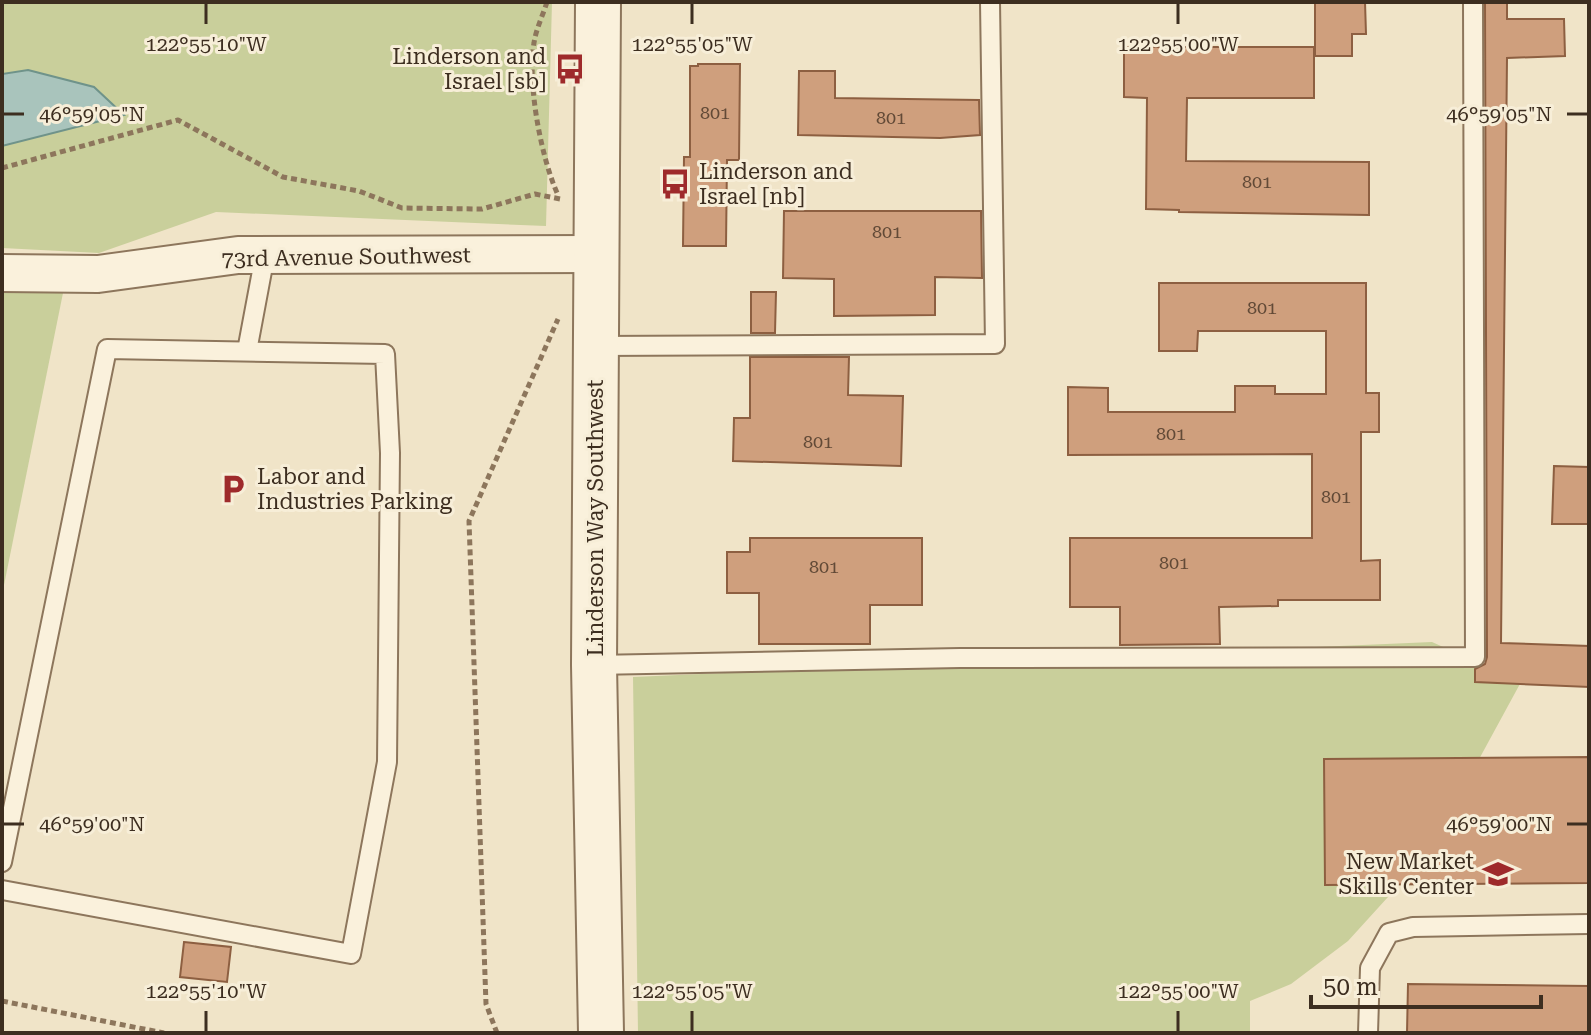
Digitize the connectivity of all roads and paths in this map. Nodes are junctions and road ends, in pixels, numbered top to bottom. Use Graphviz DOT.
graph roads {
  1 [pos="547,2"];
  2 [pos="598,2"];
  3 [pos="990,2"];
  4 [pos="1473,2"];
  5 [pos="2,168"];
  6 [pos="596,254"];
  7 [pos="265,255"];
  8 [pos="2,273"];
  9 [pos="561,313"];
  10 [pos="595,346"];
  11 [pos="247,351"];
  12 [pos="594,665"];
  13 [pos="2,862"];
  14 [pos="2,890"];
  15 [pos="1589,924"];
  16 [pos="2,1001"];
  17 [pos="164,1033"];
  18 [pos="497,1033"];
  19 [pos="601,1033"];
  20 [pos="1368,1033"];
  1 -- 5 [label="path"];
  2 -- 6 [label="street, Linderson Way Southwest"];
  3 -- 10 [label="lane"];
  4 -- 12 [label="lane"];
  6 -- 7 [label="street, 73rd Avenue Southwest"];
  6 -- 10 [label="street, Linderson Way Southwest"];
  7 -- 8 [label="street, 73rd Avenue Southwest"];
  7 -- 11 [label="lane"];
  9 -- 18 [label="path"];
  10 -- 12 [label="street, Linderson Way Southwest"];
  11 -- 13 [label="lane"];
  11 -- 14 [label="lane"];
  12 -- 19 [label="street, Linderson Way Southwest"];
  15 -- 20 [label="lane"];
  16 -- 17 [label="path"];
}
